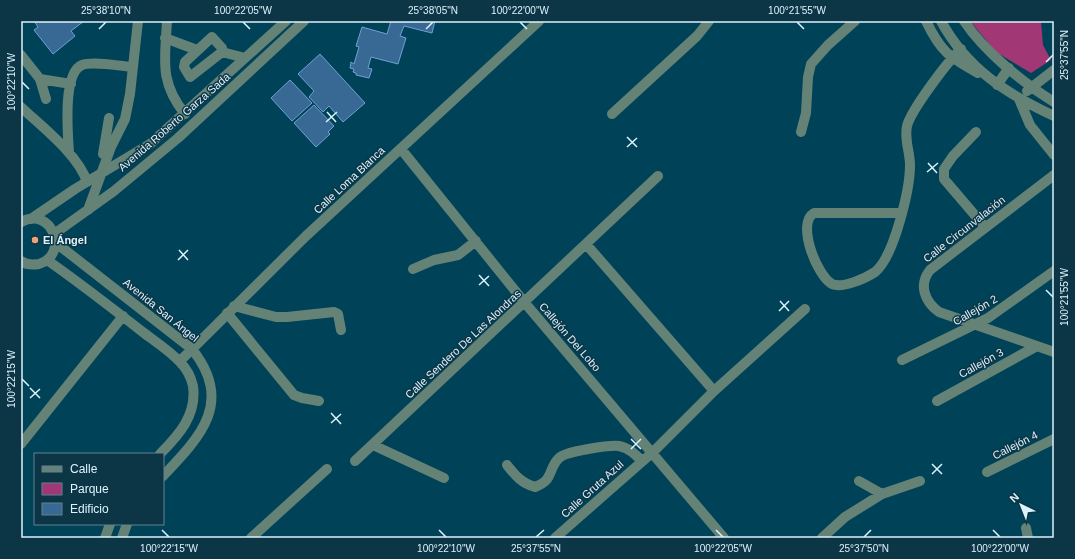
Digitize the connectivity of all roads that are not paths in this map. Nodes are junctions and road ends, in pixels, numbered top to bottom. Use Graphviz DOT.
graph roads {
  1 [pos="138,21"];
  2 [pos="167,21"];
  3 [pos="286,21"];
  4 [pos="304,21"];
  5 [pos="539,21"];
  6 [pos="709,21"];
  7 [pos="855,21"];
  8 [pos="926,21"];
  9 [pos="941,21"];
  10 [pos="964,21"];
  11 [pos="165,38"];
  12 [pos="961,49"];
  13 [pos="197,50"];
  14 [pos="222,52"];
  15 [pos="21,55"];
  16 [pos="245,58"];
  17 [pos="951,58"];
  18 [pos="134,67"];
  19 [pos="1009,68"];
  20 [pos="1054,70"];
  21 [pos="988,78"];
  22 [pos="40,79"];
  23 [pos="71,84"];
  24 [pos="997,85"];
  25 [pos="234,86"];
  26 [pos="1033,89"];
  27 [pos="46,99"];
  28 [pos="1054,102"];
  29 [pos="1023,104"];
  30 [pos="21,107"];
  31 [pos="185,114"];
  32 [pos="612,114"];
  33 [pos="1054,116"];
  34 [pos="109,118"];
  35 [pos="801,132"];
  36 [pos="976,132"];
  37 [pos="400,149"];
  38 [pos="69,153"];
  39 [pos="1054,155"];
  40 [pos="152,159"];
  41 [pos="1054,175"];
  42 [pos="658,176"];
  43 [pos="94,178"];
  44 [pos="88,210"];
  45 [pos="902,213"];
  46 [pos="25,219"];
  47 [pos="985,227"];
  48 [pos="55,239"];
  49 [pos="476,241"];
  50 [pos="586,244"];
  51 [pos="47,260"];
  52 [pos="21,261"];
  53 [pos="31,265"];
  54 [pos="413,268"];
  55 [pos="21,271"];
  56 [pos="1054,271"];
  57 [pos="525,303"];
  58 [pos="231,309"];
  59 [pos="806,310"];
  60 [pos="123,316"];
  61 [pos="976,325"];
  62 [pos="340,330"];
  63 [pos="1037,346"];
  64 [pos="192,349"];
  65 [pos="1054,352"];
  66 [pos="902,360"];
  67 [pos="180,361"];
  68 [pos="714,392"];
  69 [pos="320,401"];
  70 [pos="937,401"];
  71 [pos="1054,439"];
  72 [pos="21,444"];
  73 [pos="373,445"];
  74 [pos="653,452"];
  75 [pos="161,453"];
  76 [pos="355,461"];
  77 [pos="642,461"];
  78 [pos="506,465"];
  79 [pos="327,469"];
  80 [pos="987,472"];
  81 [pos="164,475"];
  82 [pos="444,478"];
  83 [pos="859,481"];
  84 [pos="920,481"];
  85 [pos="882,494"];
  86 [pos="110,525"];
  87 [pos="127,525"];
  88 [pos="105,538"];
  89 [pos="122,538"];
  90 [pos="251,538"];
  91 [pos="555,538"];
  92 [pos="724,538"];
  93 [pos="822,538"];
  1 -- 18 [label="street"];
  2 -- 11 [label="street"];
  3 -- 16 [label="street, Avenida Roberto Garza Sada"];
  4 -- 25 [label="street, Avenida Roberto Garza Sada"];
  5 -- 37 [label="street, Calle Loma Blanca"];
  6 -- 32 [label="street"];
  7 -- 35 [label="street"];
  8 -- 17 [label="street"];
  9 -- 12 [label="street"];
  10 -- 19 [label="street"];
  11 -- 13 [label="street"];
  11 -- 31 [label="street"];
  12 -- 17 [label="street"];
  12 -- 21 [label="street"];
  13 -- 14 [label="street"];
  13 -- 14 [label="street"];
  14 -- 16 [label="street"];
  15 -- 22 [label="street"];
  16 -- 31 [label="street, Avenida Roberto Garza Sada"];
  17 -- 21 [label="street"];
  17 -- 45 [label="street"];
  18 -- 23 [label="street"];
  18 -- 43 [label="street"];
  19 -- 24 [label="street"];
  19 -- 26 [label="street"];
  20 -- 26 [label="street"];
  21 -- 24 [label="street"];
  22 -- 23 [label="street"];
  22 -- 27 [label="street"];
  23 -- 38 [label="street"];
  24 -- 29 [label="street"];
  25 -- 31 [label="street"];
  25 -- 40 [label="street, Avenida Roberto Garza Sada"];
  26 -- 28 [label="street"];
  26 -- 29 [label="street"];
  29 -- 33 [label="street"];
  29 -- 39 [label="street"];
  30 -- 38 [label="street"];
  31 -- 40 [label="street"];
  31 -- 43 [label="street, Avenida Roberto Garza Sada"];
  34 -- 43 [label="street"];
  36 -- 47 [label="street"];
  37 -- 49 [label="street, Callejón Del Lobo"];
  37 -- 58 [label="street, Calle Loma Blanca"];
  38 -- 43 [label="street"];
  40 -- 44 [label="street, Avenida Roberto Garza Sada"];
  41 -- 47 [label="street, Calle Circunvalación"];
  42 -- 50 [label="street, Calle Sendero De Las Alondras"];
  43 -- 44 [label="street"];
  43 -- 46 [label="street, Avenida Roberto Garza Sada"];
  44 -- 48 [label="street, Avenida Roberto Garza Sada"];
  45 -- 45 [label="street"];
  46 -- 48 [label="street, Avenida San Ángel"];
  47 -- 61 [label="street, Calle Circunvalación"];
  48 -- 51 [label="street"];
  48 -- 64 [label="street, Avenida San Ángel"];
  49 -- 54 [label="street"];
  49 -- 57 [label="street, Callejón Del Lobo"];
  50 -- 57 [label="street, Calle Sendero De Las Alondras"];
  50 -- 68 [label="street"];
  51 -- 53 [label="street"];
  51 -- 60 [label="street"];
  52 -- 53 [label="street"];
  53 -- 55 [label="street"];
  56 -- 61 [label="street, Callejón 2"];
  57 -- 73 [label="street, Calle Sendero De Las Alondras"];
  57 -- 74 [label="street, Callejón Del Lobo"];
  58 -- 62 [label="street"];
  58 -- 64 [label="street, Calle Loma Blanca"];
  58 -- 69 [label="street"];
  59 -- 68 [label="street, Calle Gruta Azul"];
  60 -- 67 [label="street"];
  60 -- 72 [label="street"];
  61 -- 63 [label="street, Calle Circunvalación"];
  61 -- 66 [label="street, Callejón 2"];
  63 -- 65 [label="street, Calle Circunvalación"];
  63 -- 70 [label="street, Callejón 3"];
  64 -- 67 [label="street, Calle Loma Blanca"];
  64 -- 81 [label="street, Avenida San Ángel"];
  67 -- 75 [label="street"];
  68 -- 74 [label="street, Calle Gruta Azul"];
  71 -- 80 [label="street, Callejón 4"];
  73 -- 76 [label="street, Calle Sendero De Las Alondras"];
  73 -- 82 [label="street"];
  74 -- 77 [label="street, Calle Gruta Azul"];
  74 -- 92 [label="street, Callejón Del Lobo"];
  77 -- 78 [label="street"];
  77 -- 91 [label="street, Calle Gruta Azul"];
  79 -- 90 [label="street"];
  83 -- 85 [label="street"];
  84 -- 85 [label="street"];
  85 -- 93 [label="street"];
  86 -- 88 [label="street"];
  87 -- 89 [label="street"];
}
